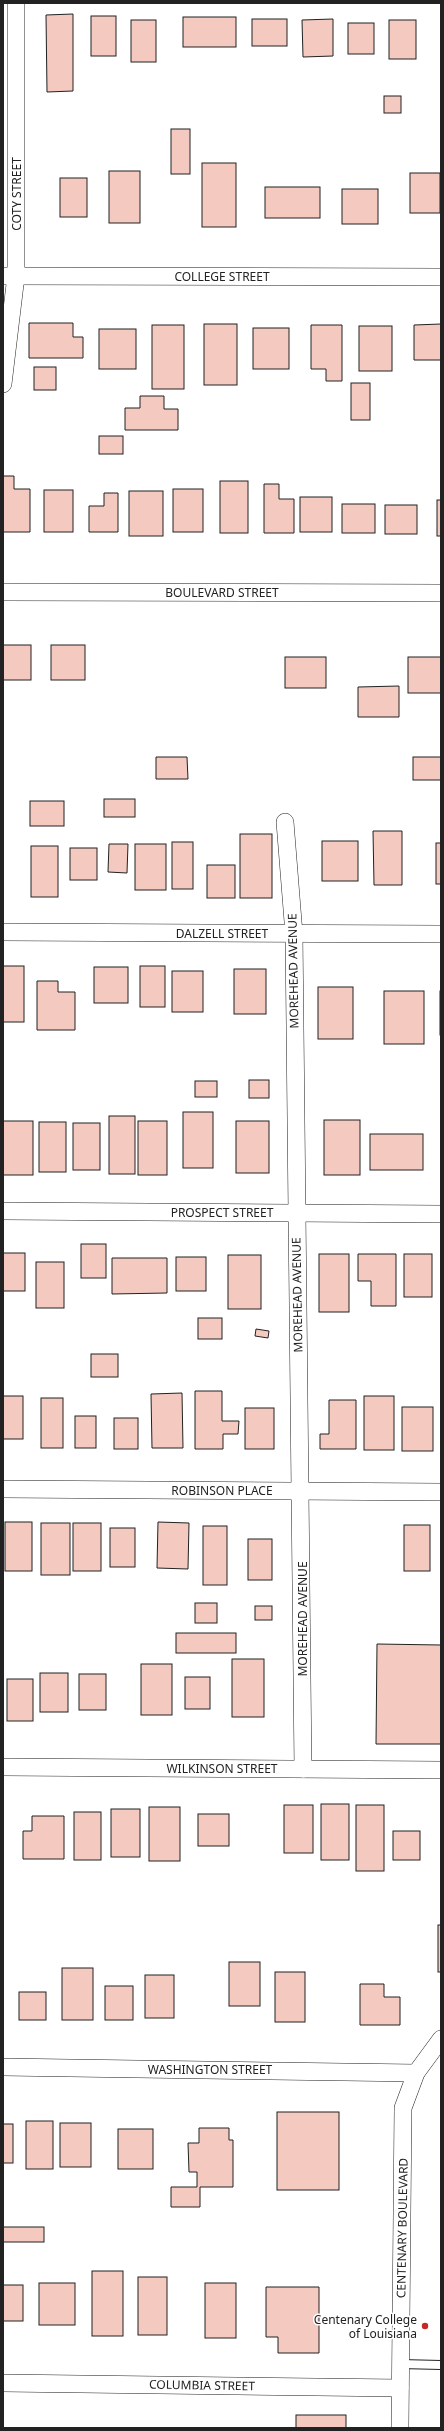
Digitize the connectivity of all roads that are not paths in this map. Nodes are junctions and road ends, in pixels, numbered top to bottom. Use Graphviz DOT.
graph roads {
  1 [pos="16,3"];
  2 [pos="10,276"];
  3 [pos="441,277"];
  4 [pos="3,384"];
  5 [pos="3,592"];
  6 [pos="441,593"];
  7 [pos="285,822"];
  8 [pos="3,932"];
  9 [pos="294,934"];
  10 [pos="441,934"];
  11 [pos="3,1211"];
  12 [pos="296,1213"];
  13 [pos="441,1214"];
  14 [pos="3,1489"];
  15 [pos="301,1491"];
  16 [pos="441,1492"];
  17 [pos="3,1767"];
  18 [pos="303,1769"];
  19 [pos="441,1770"];
  20 [pos="441,2039"];
  21 [pos="3,2068"];
  22 [pos="416,2073"];
  23 [pos="400,2364"];
  24 [pos="441,2365"];
  25 [pos="3,2383"];
  26 [pos="400,2388"];
  27 [pos="400,2428"];
  1 -- 2 [label="street, COTY STREET"];
  2 -- 3 [label="street, COLLEGE STREET"];
  2 -- 4 [label="street, COTY STREET"];
  5 -- 6 [label="street, BOULEVARD STREET"];
  7 -- 9 [label="street, MOREHEAD AVENUE"];
  8 -- 9 [label="street, DALZELL STREET"];
  9 -- 10 [label="street, DALZELL STREET"];
  9 -- 12 [label="street, MOREHEAD AVENUE"];
  11 -- 12 [label="street, PROSPECT STREET"];
  12 -- 13 [label="street, PROSPECT STREET"];
  12 -- 15 [label="street, MOREHEAD AVENUE"];
  14 -- 15 [label="street, ROBINSON PLACE"];
  15 -- 16 [label="street, ROBINSON PLACE"];
  15 -- 18 [label="street, MOREHEAD AVENUE"];
  17 -- 18 [label="street, WILKINSON STREET"];
  18 -- 19 [label="street, WILKINSON STREET"];
  20 -- 22 [label="street, CENTENARY BOULEVARD"];
  21 -- 22 [label="street, WASHINGTON STREET"];
  22 -- 23 [label="street, CENTENARY BOULEVARD"];
  23 -- 24 [label="lane"];
  23 -- 26 [label="street, CENTENARY BOULEVARD"];
  25 -- 26 [label="street, COLUMBIA STREET"];
  26 -- 27 [label="street, CENTENARY BOULEVARD"];
}
